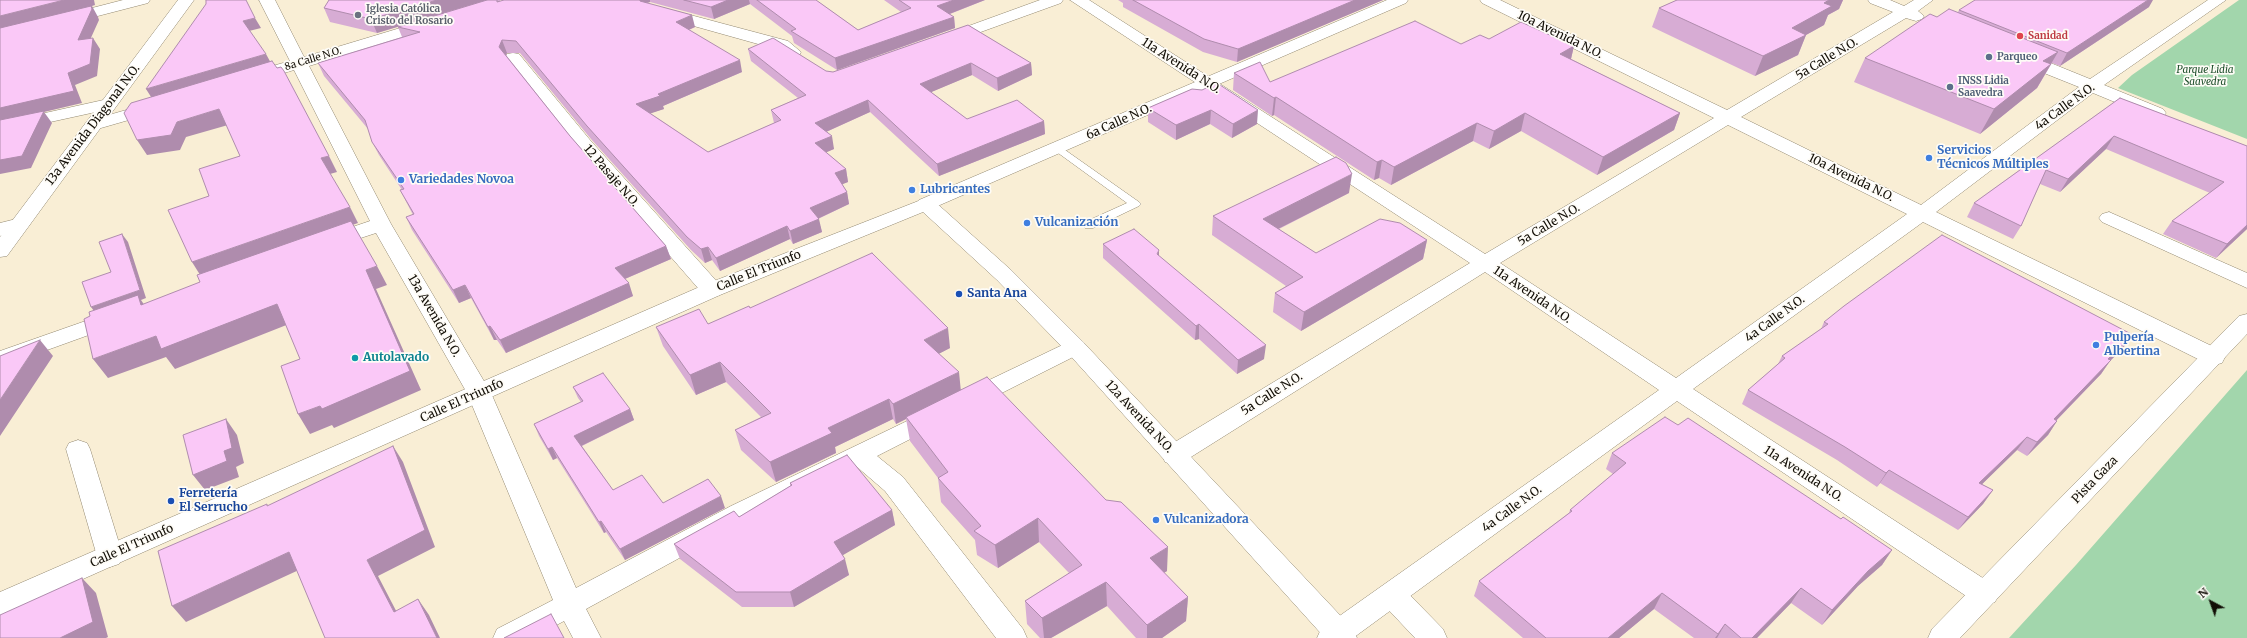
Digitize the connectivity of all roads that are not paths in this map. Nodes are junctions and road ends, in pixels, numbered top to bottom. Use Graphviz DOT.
graph roads {
  1 [pos="142,0"];
  2 [pos="186,0"];
  3 [pos="267,0"];
  4 [pos="1055,0"];
  5 [pos="1078,0"];
  6 [pos="1400,0"];
  7 [pos="1488,0"];
  8 [pos="1876,0"];
  9 [pos="1925,0"];
  10 [pos="2218,0"];
  11 [pos="650,8"];
  12 [pos="1905,12"];
  13 [pos="442,20"];
  14 [pos="52,22"];
  15 [pos="1935,23"];
  16 [pos="930,44"];
  17 [pos="2008,52"];
  18 [pos="514,58"];
  19 [pos="808,62"];
  20 [pos="299,63"];
  21 [pos="238,82"];
  22 [pos="1208,83"];
  23 [pos="2092,86"];
  24 [pos="170,102"];
  25 [pos="108,104"];
  26 [pos="1729,118"];
  27 [pos="2174,120"];
  28 [pos="94,125"];
  29 [pos="0,128"];
  30 [pos="1058,148"];
  31 [pos="926,204"];
  32 [pos="1922,213"];
  33 [pos="2109,218"];
  34 [pos="20,224"];
  35 [pos="381,224"];
  36 [pos="1089,225"];
  37 [pos="0,230"];
  38 [pos="314,248"];
  39 [pos="0,251"];
  40 [pos="1485,263"];
  41 [pos="2247,281"];
  42 [pos="712,290"];
  43 [pos="135,311"];
  44 [pos="2247,321"];
  45 [pos="1075,347"];
  46 [pos="2214,357"];
  47 [pos="0,359"];
  48 [pos="1676,391"];
  49 [pos="478,393"];
  50 [pos="78,449"];
  51 [pos="858,454"];
  52 [pos="1174,455"];
  53 [pos="110,556"];
  54 [pos="1985,594"];
  55 [pos="1392,595"];
  56 [pos="0,604"];
  57 [pos="570,606"];
  58 [pos="1338,636"];
  59 [pos="507,638"];
  60 [pos="587,638"];
  61 [pos="1013,638"];
  62 [pos="1433,638"];
  63 [pos="1942,638"];
  1 -- 14 [label="street"];
  2 -- 25 [label="street, 13a Avenida Diagonal N.O."];
  3 -- 20 [label="street, 13a Avenida N.O."];
  4 -- 16 [label="street"];
  5 -- 22 [label="street, 11a Avenida N.O."];
  6 -- 22 [label="street, 6a Calle N.O."];
  7 -- 26 [label="street, 10a Avenida N.O."];
  8 -- 12 [label="street"];
  9 -- 12 [label="street, 5a Calle N.O."];
  10 -- 23 [label="street, 4a Calle N.O."];
  11 -- 19 [label="street"];
  12 -- 15 [label="street"];
  12 -- 26 [label="street, 5a Calle N.O."];
  13 -- 20 [label="street, 8a Calle N.O."];
  17 -- 23 [label="street"];
  18 -- 42 [label="street, 12 Pasaje N.O."];
  20 -- 21 [label="street, 8a Calle N.O."];
  20 -- 35 [label="street, 13a Avenida N.O."];
  22 -- 30 [label="street, 6a Calle N.O."];
  22 -- 40 [label="street, 11a Avenida N.O."];
  23 -- 27 [label="street"];
  23 -- 32 [label="street, 4a Calle N.O."];
  24 -- 28 [label="street"];
  25 -- 28 [label="street, 13a Avenida Diagonal N.O."];
  25 -- 29 [label="street"];
  26 -- 32 [label="street, 10a Avenida N.O."];
  26 -- 40 [label="street, 5a Calle N.O."];
  28 -- 34 [label="street, 13a Avenida Diagonal N.O."];
  30 -- 31 [label="street, 6a Calle N.O."];
  30 -- 36 [label="lane"];
  31 -- 42 [label="street, Calle El Triunfo"];
  31 -- 45 [label="street, 12a Avenida N.O."];
  32 -- 46 [label="street, 10a Avenida N.O."];
  32 -- 48 [label="street, 4a Calle N.O."];
  33 -- 41 [label="street"];
  34 -- 37 [label="street"];
  34 -- 39 [label="street, 13a Avenida Diagonal N.O."];
  35 -- 38 [label="street"];
  35 -- 49 [label="street, 13a Avenida N.O."];
  40 -- 48 [label="street, 11a Avenida N.O."];
  40 -- 52 [label="street, 5a Calle N.O."];
  42 -- 49 [label="street, Calle El Triunfo"];
  43 -- 47 [label="street"];
  44 -- 46 [label="street, Pista Gaza"];
  45 -- 51 [label="street"];
  45 -- 52 [label="street, 12a Avenida N.O."];
  46 -- 54 [label="street, Pista Gaza"];
  48 -- 54 [label="street, 11a Avenida N.O."];
  48 -- 55 [label="street, 4a Calle N.O."];
  49 -- 53 [label="street, Calle El Triunfo"];
  49 -- 57 [label="street, 13a Avenida N.O."];
  50 -- 53 [label="street"];
  51 -- 57 [label="street"];
  51 -- 61 [label="street"];
  52 -- 58 [label="street, 12a Avenida N.O."];
  53 -- 56 [label="street, Calle El Triunfo"];
  54 -- 63 [label="street, Pista Gaza"];
  55 -- 58 [label="street, 4a Calle N.O."];
  55 -- 62 [label="street"];
  57 -- 59 [label="street"];
  57 -- 60 [label="street, 13a Avenida N.O."];
}
